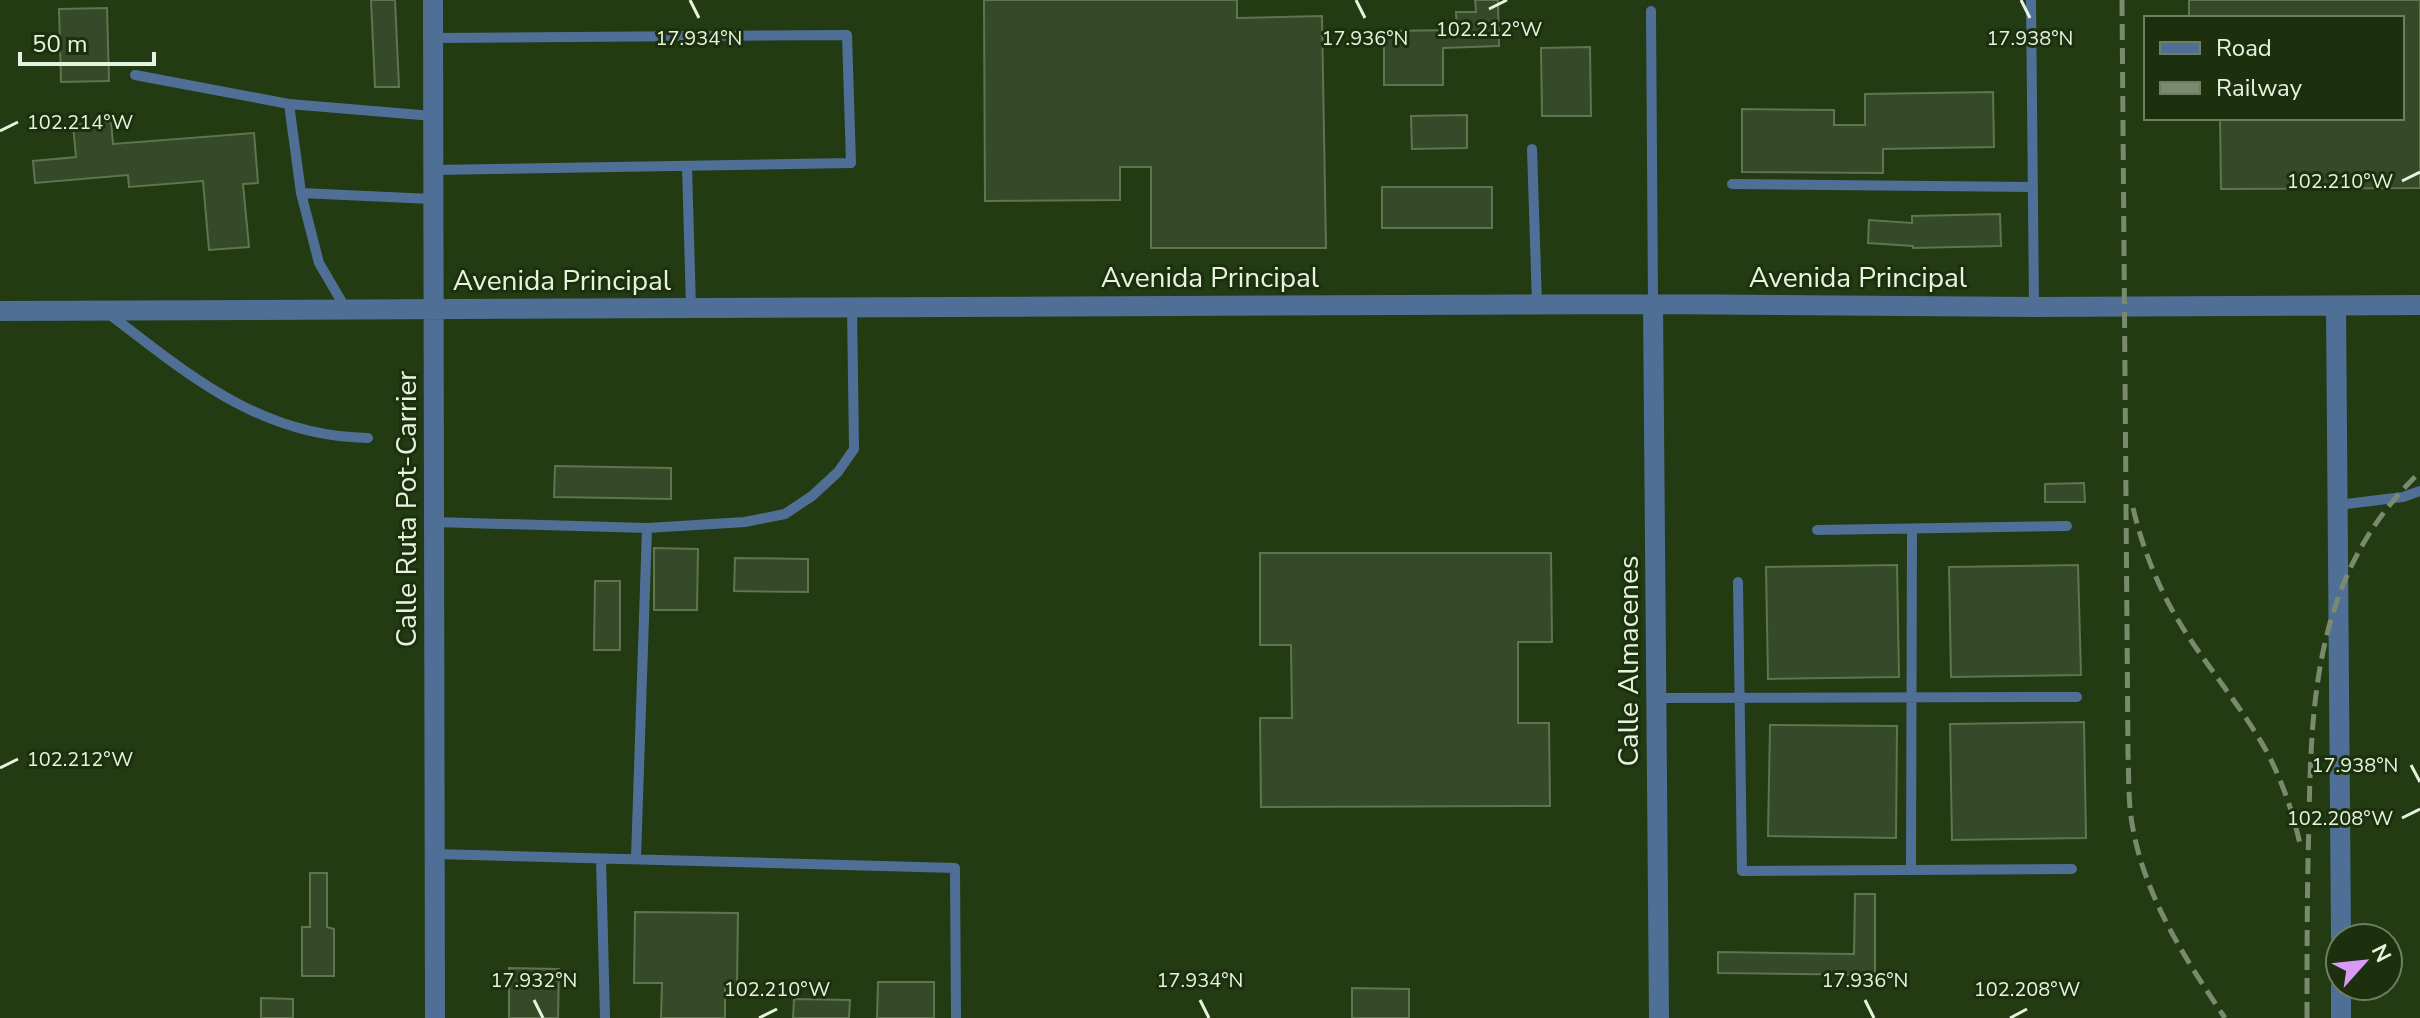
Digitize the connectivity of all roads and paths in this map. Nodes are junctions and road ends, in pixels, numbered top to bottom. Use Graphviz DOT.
graph roads {
  1 [pos="433,0"];
  2 [pos="2031,0"];
  3 [pos="1651,11"];
  4 [pos="433,38"];
  5 [pos="135,75"];
  6 [pos="289,104"];
  7 [pos="433,116"];
  8 [pos="1532,149"];
  9 [pos="687,166"];
  10 [pos="433,170"];
  11 [pos="1732,184"];
  12 [pos="2033,187"];
  13 [pos="301,193"];
  14 [pos="432,199"];
  15 [pos="1537,304"];
  16 [pos="1653,304"];
  17 [pos="2420,305"];
  18 [pos="2336,306"];
  19 [pos="852,307"];
  20 [pos="2034,307"];
  21 [pos="691,308"];
  22 [pos="346,309"];
  23 [pos="433,309"];
  24 [pos="104,310"];
  25 [pos="0,311"];
  26 [pos="368,438"];
  27 [pos="2420,491"];
  28 [pos="2338,505"];
  29 [pos="434,522"];
  30 [pos="2067,526"];
  31 [pos="647,528"];
  32 [pos="1912,529"];
  33 [pos="1817,530"];
  34 [pos="1738,582"];
  35 [pos="2077,697"];
  36 [pos="1656,698"];
  37 [pos="1740,698"];
  38 [pos="1910,699"];
  39 [pos="435,854"];
  40 [pos="636,858"];
  41 [pos="601,859"];
  42 [pos="2072,869"];
  43 [pos="1911,870"];
  44 [pos="2341,922"];
  45 [pos="435,1018"];
  46 [pos="605,1018"];
  47 [pos="956,1018"];
  48 [pos="1659,1018"];
  1 -- 4 [label="street, Calle Ruta Pot-Carrier"];
  2 -- 12 [label="lane"];
  3 -- 16 [label="lane"];
  4 -- 7 [label="street, Calle Ruta Pot-Carrier"];
  4 -- 9 [label="lane"];
  5 -- 6 [label="lane"];
  6 -- 7 [label="lane"];
  6 -- 13 [label="lane"];
  7 -- 10 [label="street, Calle Ruta Pot-Carrier"];
  8 -- 15 [label="lane"];
  9 -- 10 [label="lane"];
  9 -- 21 [label="lane"];
  10 -- 14 [label="street, Calle Ruta Pot-Carrier"];
  11 -- 12 [label="lane"];
  12 -- 20 [label="lane"];
  13 -- 14 [label="lane"];
  13 -- 22 [label="lane"];
  14 -- 23 [label="street, Calle Ruta Pot-Carrier"];
  15 -- 16 [label="street, Avenida Principal"];
  15 -- 19 [label="street, Avenida Principal"];
  16 -- 20 [label="street, Avenida Principal"];
  16 -- 36 [label="street, Calle Almacenes"];
  17 -- 18 [label="street, Avenida Principal"];
  18 -- 20 [label="street, Avenida Principal"];
  18 -- 28 [label="street"];
  19 -- 21 [label="street, Avenida Principal"];
  19 -- 31 [label="lane"];
  21 -- 23 [label="street, Avenida Principal"];
  22 -- 23 [label="street, Avenida Principal"];
  22 -- 24 [label="street, Avenida Principal"];
  23 -- 29 [label="street, Calle Ruta Pot-Carrier"];
  24 -- 25 [label="street, Avenida Principal"];
  24 -- 26 [label="lane"];
  27 -- 28 [label="lane"];
  28 -- 44 [label="street"];
  29 -- 31 [label="lane"];
  29 -- 39 [label="street, Calle Ruta Pot-Carrier"];
  30 -- 32 [label="lane"];
  31 -- 40 [label="lane"];
  32 -- 33 [label="lane"];
  32 -- 38 [label="lane"];
  34 -- 37 [label="lane"];
  35 -- 38 [label="lane"];
  36 -- 37 [label="lane"];
  36 -- 48 [label="street, Calle Almacenes"];
  37 -- 38 [label="lane"];
  37 -- 43 [label="lane"];
  38 -- 43 [label="lane"];
  39 -- 41 [label="lane"];
  39 -- 45 [label="street, Calle Ruta Pot-Carrier"];
  40 -- 41 [label="lane"];
  40 -- 47 [label="lane"];
  41 -- 46 [label="lane"];
  42 -- 43 [label="lane"];
}
